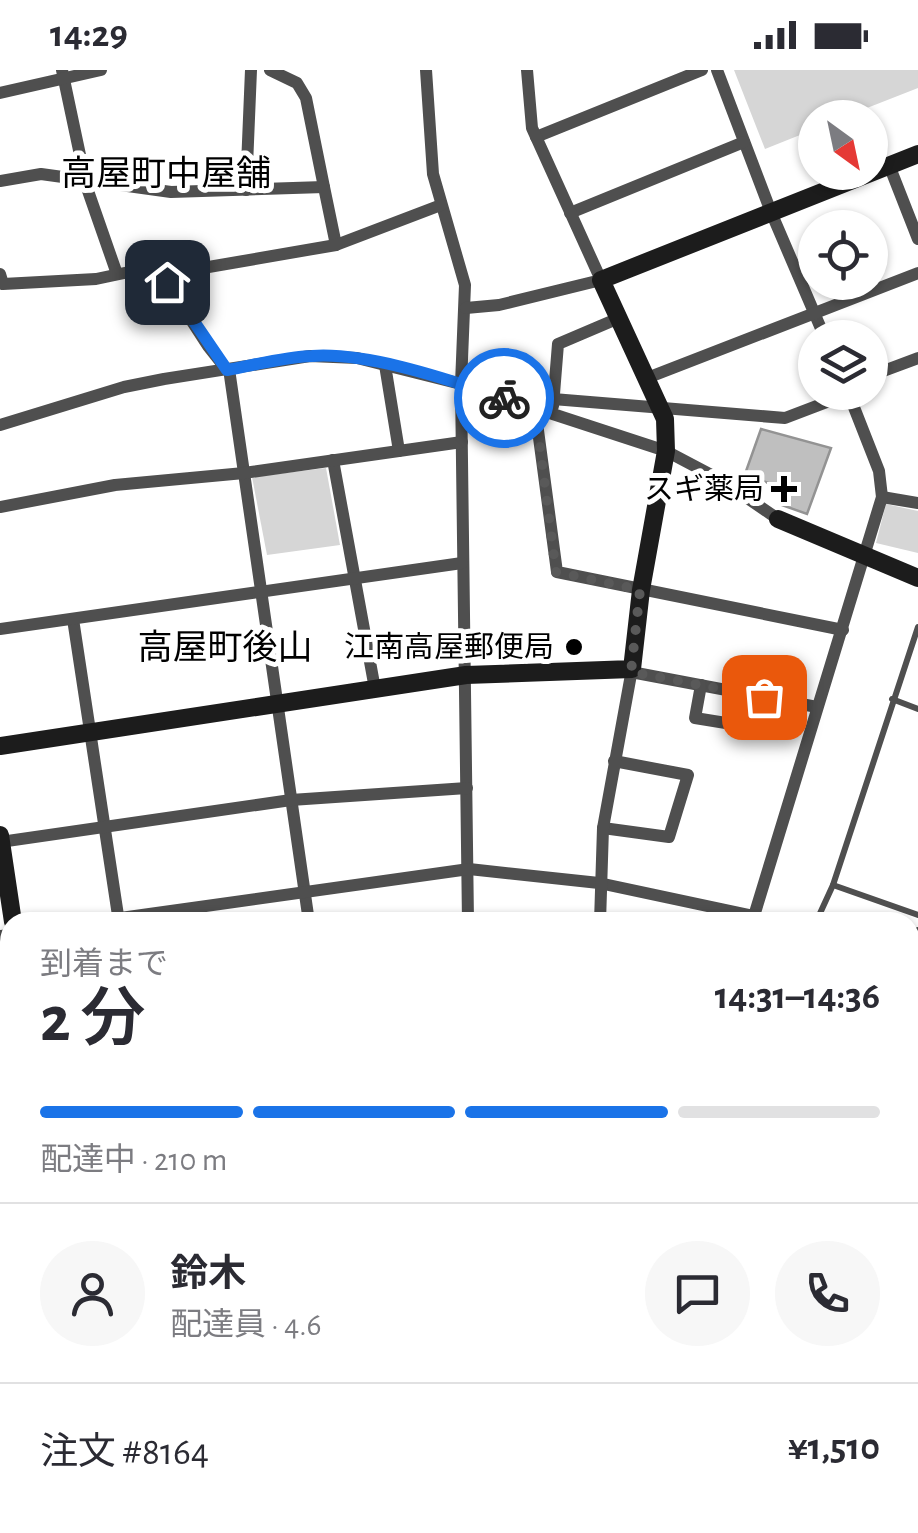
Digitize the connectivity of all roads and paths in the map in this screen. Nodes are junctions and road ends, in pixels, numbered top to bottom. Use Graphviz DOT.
graph roads {
  1 [pos="101,70"];
  2 [pos="251,70"];
  3 [pos="270,70"];
  4 [pos="426,70"];
  5 [pos="526,70"];
  6 [pos="702,70"];
  7 [pos="717,70"];
  8 [pos="63,74"];
  9 [pos="0,93"];
  10 [pos="536,137"];
  11 [pos="744,142"];
  12 [pos="918,154"];
  13 [pos="889,166"];
  14 [pos="85,179"];
  15 [pos="0,180"];
  16 [pos="324,188"];
  17 [pos="246,190"];
  18 [pos="441,205"];
  19 [pos="570,212"];
  20 [pos="771,212"];
  21 [pos="918,238"];
  22 [pos="336,245"];
  23 [pos="918,273"];
  24 [pos="0,274"];
  25 [pos="117,274"];
  26 [pos="162,275"];
  27 [pos="602,280"];
  28 [pos="466,308"];
  29 [pos="815,313"];
  30 [pos="619,318"];
  31 [pos="818,320"];
  32 [pos="918,358"];
  33 [pos="385,365"];
  34 [pos="888,369"];
  35 [pos="228,370"];
  36 [pos="647,378"];
  37 [pos="461,384"];
  38 [pos="553,406"];
  39 [pos="535,408"];
  40 [pos="662,408"];
  41 [pos="805,410"];
  42 [pos="855,410"];
  43 [pos="0,426"];
  44 [pos="462,442"];
  45 [pos="399,450"];
  46 [pos="666,451"];
  47 [pos="333,460"];
  48 [pos="244,473"];
  49 [pos="882,497"];
  50 [pos="918,504"];
  51 [pos="0,507"];
  52 [pos="778,519"];
  53 [pos="863,557"];
  54 [pos="462,563"];
  55 [pos="918,578"];
  56 [pos="353,579"];
  57 [pos="640,590"];
  58 [pos="260,592"];
  59 [pos="73,619"];
  60 [pos="918,627"];
  61 [pos="0,629"];
  62 [pos="842,630"];
  63 [pos="631,671"];
  64 [pos="466,675"];
  65 [pos="701,685"];
  66 [pos="375,689"];
  67 [pos="738,692"];
  68 [pos="892,699"];
  69 [pos="275,704"];
  70 [pos="817,707"];
  71 [pos="918,709"];
  72 [pos="90,732"];
  73 [pos="0,746"];
  74 [pos="614,760"];
  75 [pos="466,788"];
  76 [pos="291,800"];
  77 [pos="104,827"];
  78 [pos="603,828"];
  79 [pos="0,839"];
  80 [pos="469,869"];
  81 [pos="599,882"];
  82 [pos="833,885"];
  83 [pos="305,892"];
  84 [pos="12,912"];
  85 [pos="117,912"];
  86 [pos="171,912"];
  87 [pos="308,912"];
  88 [pos="468,912"];
  89 [pos="600,912"];
  90 [pos="725,912"];
  91 [pos="756,912"];
  92 [pos="821,912"];
  93 [pos="910,912"];
  1 -- 8 [label="street"];
  2 -- 17 [label="street"];
  3 -- 16 [label="street"];
  4 -- 18 [label="street"];
  5 -- 10 [label="street"];
  6 -- 10 [label="street"];
  7 -- 11 [label="street"];
  8 -- 9 [label="street"];
  8 -- 14 [label="street"];
  10 -- 19 [label="street"];
  11 -- 19 [label="street"];
  11 -- 20 [label="street"];
  12 -- 13 [label="street"];
  13 -- 20 [label="street"];
  13 -- 21 [label="street"];
  14 -- 15 [label="street"];
  14 -- 17 [label="street"];
  14 -- 25 [label="street"];
  16 -- 17 [label="street"];
  16 -- 22 [label="street"];
  18 -- 22 [label="street"];
  18 -- 28 [label="street"];
  19 -- 27 [label="street"];
  20 -- 27 [label="street"];
  20 -- 29 [label="street"];
  22 -- 26 [label="street"];
  23 -- 29 [label="street"];
  24 -- 25 [label="street"];
  25 -- 26 [label="street"];
  26 -- 35 [label="street"];
  27 -- 28 [label="street"];
  27 -- 30 [label="street"];
  28 -- 37 [label="street"];
  29 -- 31 [label="street"];
  29 -- 36 [label="street"];
  30 -- 36 [label="street"];
  30 -- 38 [label="street"];
  32 -- 34 [label="street"];
  33 -- 35 [label="street"];
  33 -- 37 [label="street"];
  33 -- 45 [label="street"];
  35 -- 43 [label="street"];
  35 -- 48 [label="street"];
  36 -- 40 [label="street"];
  37 -- 39 [label="street"];
  37 -- 44 [label="street"];
  38 -- 39 [label="street"];
  38 -- 40 [label="street"];
  38 -- 46 [label="street"];
  39 -- 57 [label="street"];
  40 -- 41 [label="street"];
  40 -- 46 [label="street"];
  42 -- 49 [label="street"];
  44 -- 45 [label="street"];
  44 -- 54 [label="street"];
  45 -- 47 [label="street"];
  46 -- 52 [label="street"];
  46 -- 57 [label="street"];
  47 -- 48 [label="street"];
  47 -- 56 [label="street"];
  48 -- 51 [label="street"];
  48 -- 58 [label="street"];
  49 -- 50 [label="street"];
  49 -- 53 [label="street"];
  52 -- 53 [label="street"];
  53 -- 55 [label="street"];
  53 -- 62 [label="street"];
  54 -- 56 [label="street"];
  54 -- 64 [label="street"];
  56 -- 58 [label="street"];
  56 -- 66 [label="street"];
  57 -- 62 [label="street"];
  57 -- 63 [label="street"];
  58 -- 59 [label="street"];
  58 -- 69 [label="street"];
  59 -- 61 [label="street"];
  59 -- 72 [label="street"];
  60 -- 68 [label="lane"];
  62 -- 70 [label="street"];
  63 -- 64 [label="street"];
  63 -- 65 [label="street"];
  63 -- 74 [label="street"];
  64 -- 66 [label="street"];
  64 -- 75 [label="street"];
  65 -- 67 [label="street"];
  65 -- 67 [label="street"];
  66 -- 69 [label="street"];
  67 -- 70 [label="street"];
  68 -- 71 [label="lane"];
  68 -- 82 [label="lane"];
  69 -- 72 [label="street"];
  69 -- 76 [label="street"];
  70 -- 91 [label="street"];
  72 -- 73 [label="street"];
  72 -- 77 [label="street"];
  74 -- 78 [label="street"];
  74 -- 78 [label="street"];
  75 -- 76 [label="street"];
  75 -- 80 [label="street"];
  76 -- 77 [label="street"];
  76 -- 83 [label="street"];
  77 -- 79 [label="street"];
  77 -- 85 [label="street"];
  78 -- 81 [label="street"];
  79 -- 84 [label="street"];
  80 -- 81 [label="street"];
  80 -- 83 [label="street"];
  80 -- 88 [label="street"];
  81 -- 89 [label="street"];
  81 -- 90 [label="street"];
  82 -- 92 [label="lane"];
  82 -- 93 [label="lane"];
  83 -- 86 [label="street"];
  83 -- 87 [label="street"];
}
